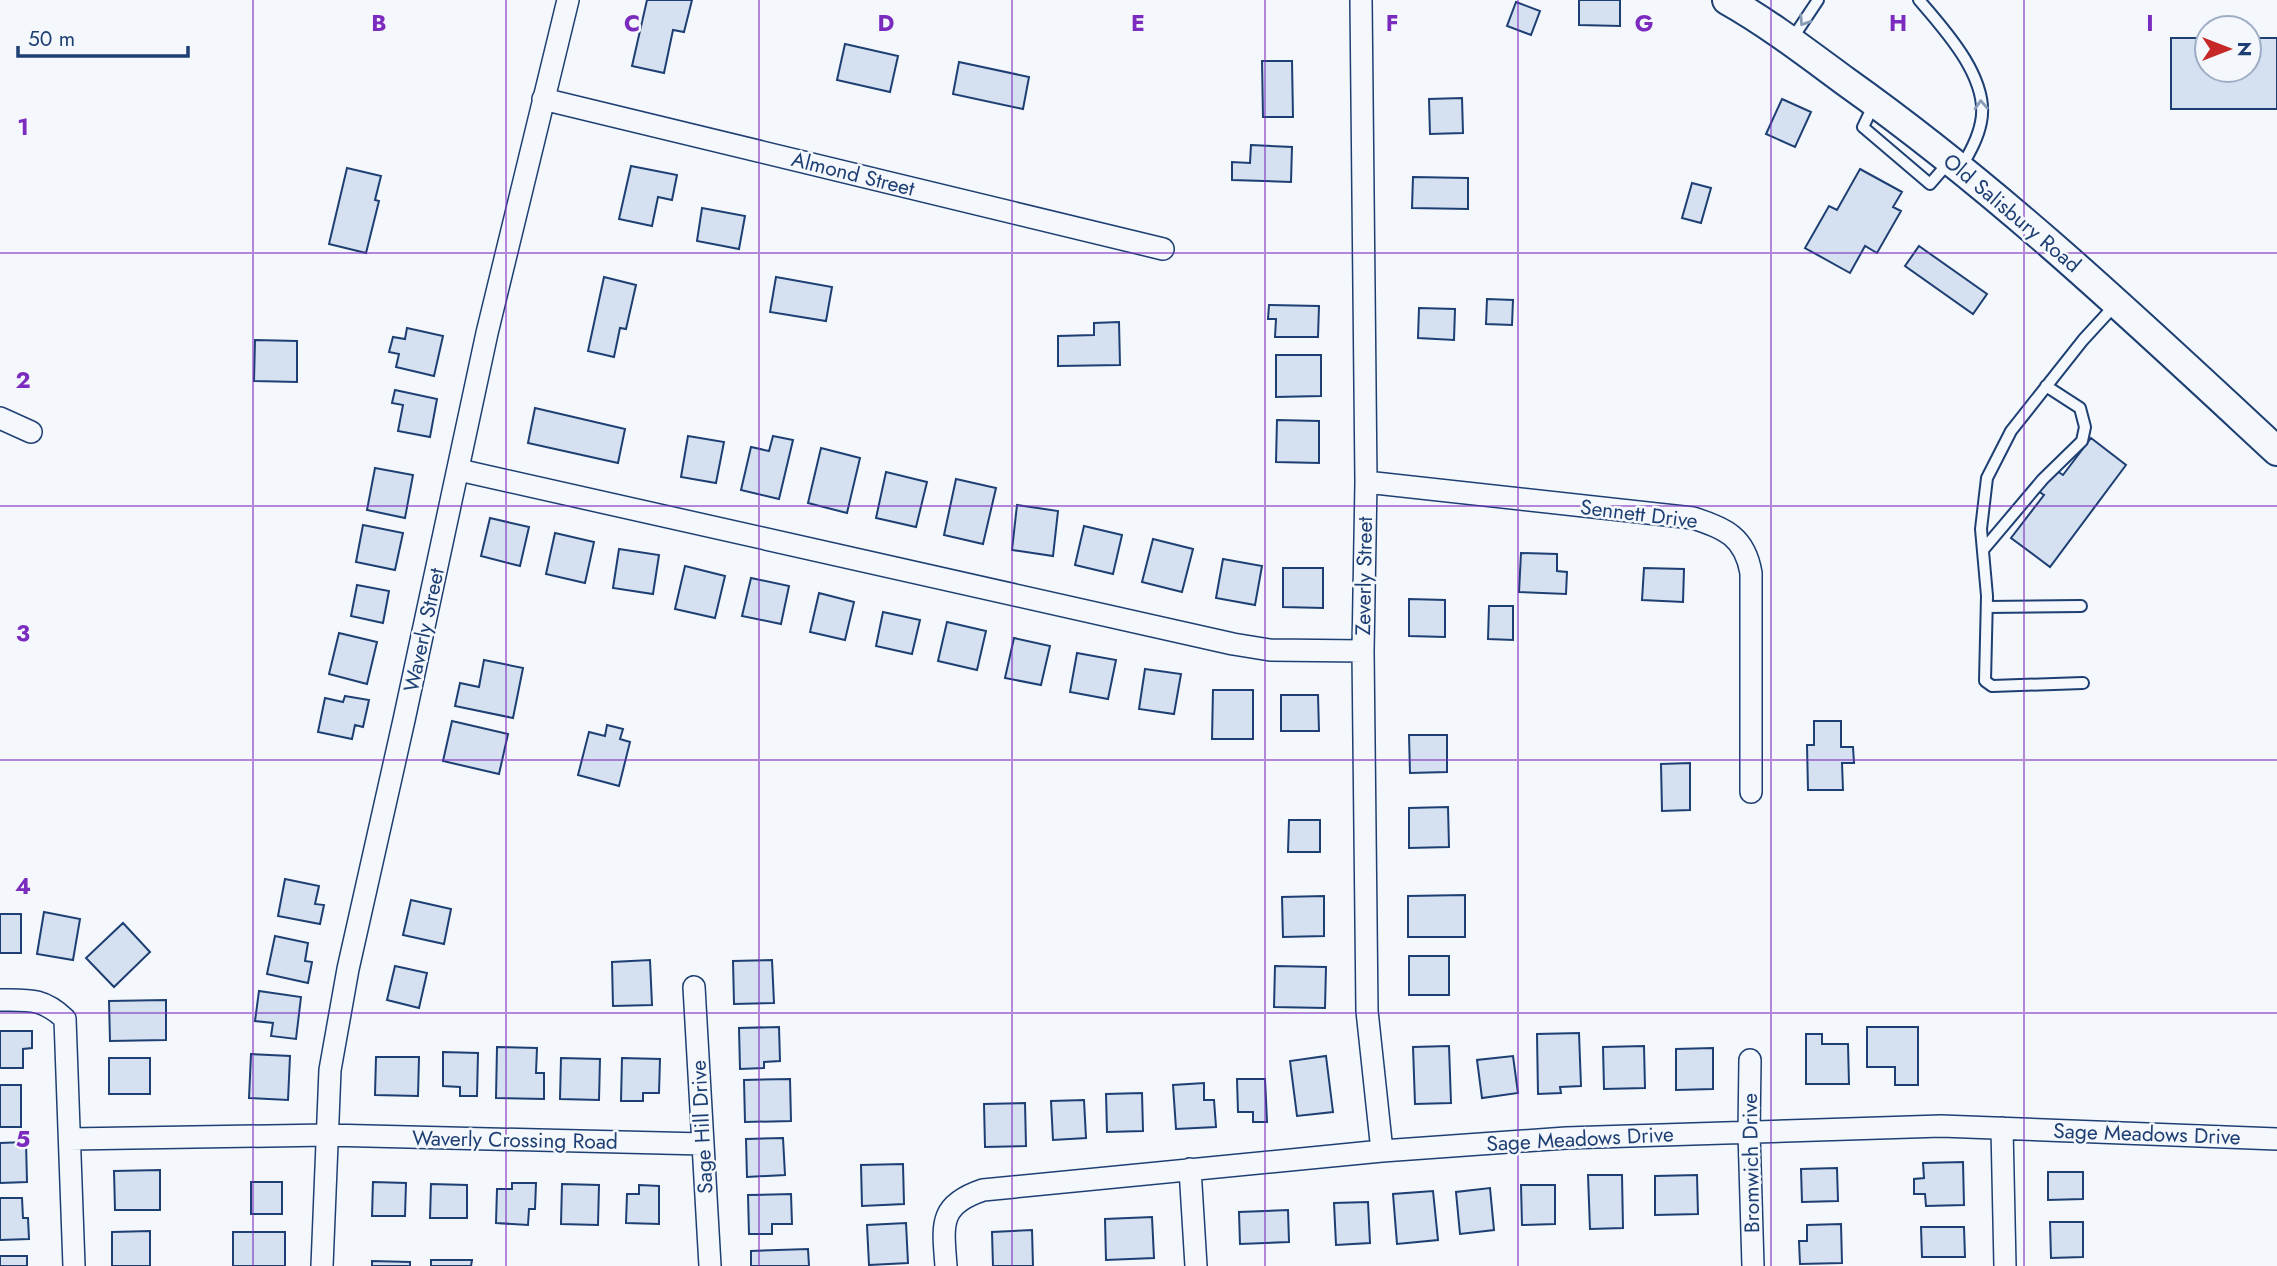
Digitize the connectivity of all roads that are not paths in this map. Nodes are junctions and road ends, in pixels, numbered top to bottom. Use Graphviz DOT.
graph roads {
  1 [pos="568,0"];
  2 [pos="1361,0"];
  3 [pos="1818,0"];
  4 [pos="1919,0"];
  5 [pos="1730,1"];
  6 [pos="1790,41"];
  7 [pos="543,99"];
  8 [pos="1955,165"];
  9 [pos="1163,249"];
  10 [pos="2118,302"];
  11 [pos="2046,386"];
  12 [pos="0,418"];
  13 [pos="32,432"];
  14 [pos="2277,451"];
  15 [pos="459,470"];
  16 [pos="1366,482"];
  17 [pos="1983,550"];
  18 [pos="2081,606"];
  19 [pos="1987,607"];
  20 [pos="1363,651"];
  21 [pos="2083,683"];
  22 [pos="1751,792"];
  23 [pos="694,987"];
  24 [pos="0,1000"];
  25 [pos="1750,1060"];
  26 [pos="2002,1128"];
  27 [pos="1749,1132"];
  28 [pos="327,1135"];
  29 [pos="70,1139"];
  30 [pos="2277,1139"];
  31 [pos="703,1144"];
  32 [pos="1382,1151"];
  33 [pos="1190,1169"];
  34 [pos="74,1266"];
  35 [pos="323,1266"];
  36 [pos="710,1266"];
  37 [pos="946,1266"];
  38 [pos="1196,1266"];
  39 [pos="1753,1266"];
  40 [pos="2005,1266"];
  1 -- 7 [label="street, Waverly Street"];
  2 -- 16 [label="street, Zeverly Street"];
  3 -- 6 [label="lane, one-way"];
  8 -- 4 [label="lane, one-way"];
  5 -- 6 [label="main road, Old Salisbury Road"];
  6 -- 8 [label="main road, Old Salisbury Road"];
  7 -- 9 [label="street, Almond Street"];
  7 -- 15 [label="street, Waverly Street"];
  8 -- 10 [label="main road, Old Salisbury Road"];
  10 -- 11 [label="lane"];
  10 -- 14 [label="main road, Old Salisbury Road"];
  11 -- 17 [label="lane"];
  11 -- 17 [label="lane"];
  12 -- 13 [label="street"];
  15 -- 20 [label="street"];
  15 -- 28 [label="street, Waverly Street"];
  16 -- 20 [label="street, Zeverly Street"];
  16 -- 22 [label="street, Sennett Drive"];
  17 -- 19 [label="lane"];
  18 -- 19 [label="lane"];
  19 -- 21 [label="lane"];
  20 -- 32 [label="street, Zeverly Street"];
  23 -- 31 [label="street, Sage Hill Drive"];
  24 -- 29 [label="street"];
  25 -- 27 [label="street, Bromwich Drive"];
  26 -- 27 [label="street, Sage Meadows Drive"];
  26 -- 30 [label="street, Sage Meadows Drive"];
  26 -- 40 [label="street"];
  27 -- 32 [label="street, Sage Meadows Drive"];
  27 -- 39 [label="street, Bromwich Drive"];
  28 -- 29 [label="street, Waverly Crossing Road"];
  28 -- 31 [label="street, Waverly Crossing Road"];
  28 -- 35 [label="street, Waverly Street"];
  29 -- 34 [label="street"];
  31 -- 36 [label="street, Sage Hill Drive"];
  32 -- 33 [label="street, Sage Meadows Drive"];
  33 -- 37 [label="street, Sage Meadows Drive"];
  33 -- 38 [label="street"];
}
